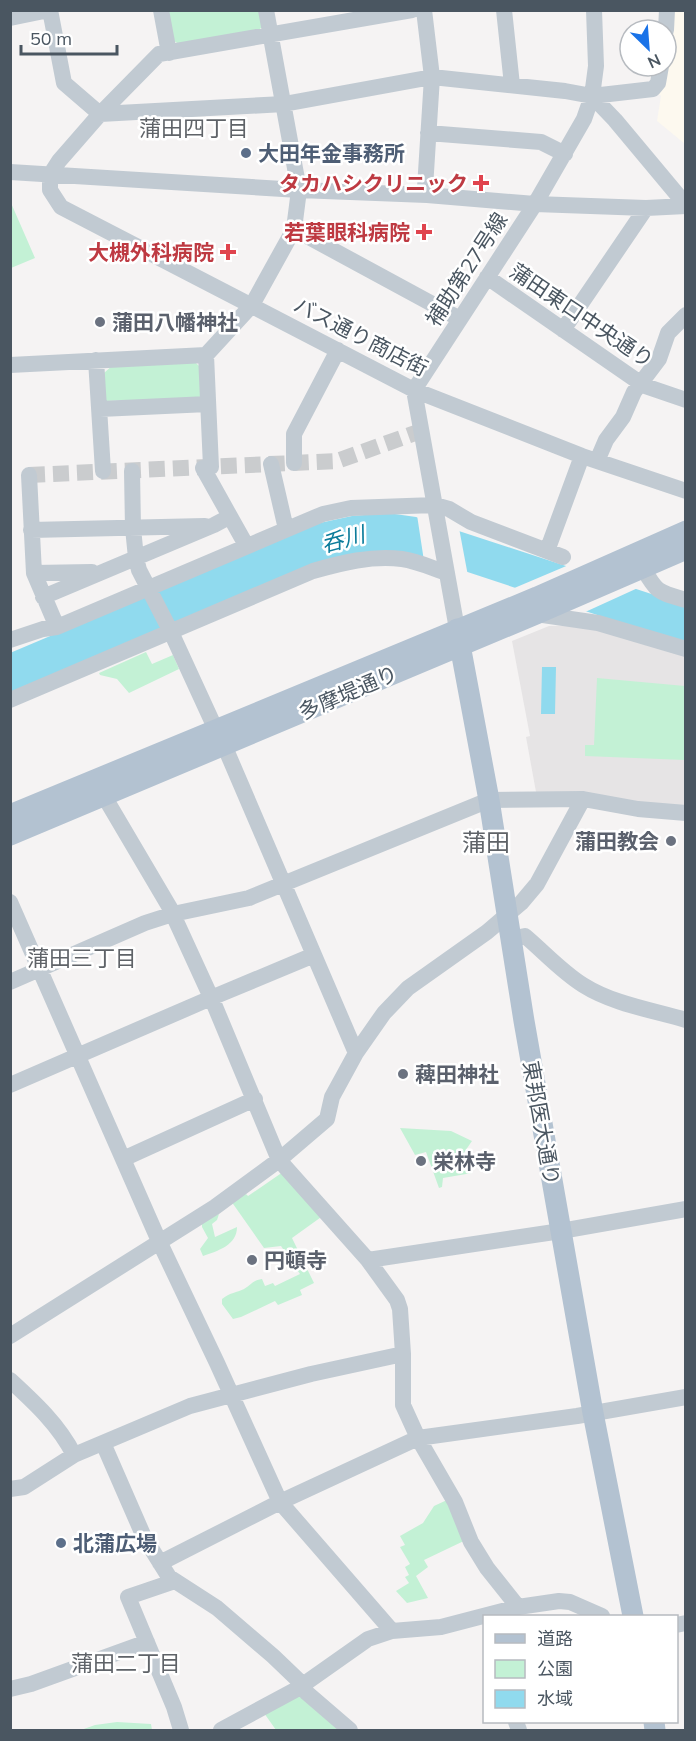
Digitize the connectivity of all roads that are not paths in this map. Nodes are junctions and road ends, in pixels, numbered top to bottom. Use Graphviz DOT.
graph roads {
  1 [pos="50,10"];
  2 [pos="161,10"];
  3 [pos="266,10"];
  4 [pos="412,10"];
  5 [pos="424,10"];
  6 [pos="504,10"];
  7 [pos="594,10"];
  8 [pos="10,18"];
  9 [pos="270,35"];
  10 [pos="168,52"];
  11 [pos="432,77"];
  12 [pos="659,78"];
  13 [pos="512,85"];
  14 [pos="592,96"];
  15 [pos="284,104"];
  16 [pos="100,114"];
  17 [pos="428,133"];
  18 [pos="565,154"];
  19 [pos="10,172"];
  20 [pos="50,175"];
  21 [pos="299,189"];
  22 [pos="427,195"];
  23 [pos="535,204"];
  24 [pos="686,206"];
  25 [pos="646,208"];
  26 [pos="294,230"];
  27 [pos="487,277"];
  28 [pos="252,305"];
  29 [pos="686,315"];
  30 [pos="460,319"];
  31 [pos="563,330"];
  32 [pos="338,350"];
  33 [pos="206,355"];
  34 [pos="96,360"];
  35 [pos="10,365"];
  36 [pos="640,382"];
  37 [pos="414,390"];
  38 [pos="686,400"];
  39 [pos="208,404"];
  40 [pos="100,409"];
  41 [pos="589,459"];
  42 [pos="271,464"];
  43 [pos="294,464"];
  44 [pos="103,471"];
  45 [pos="132,471"];
  46 [pos="29,475"];
  47 [pos="686,491"];
  48 [pos="436,513"];
  49 [pos="222,521"];
  50 [pos="133,528"];
  51 [pos="286,529"];
  52 [pos="32,530"];
  53 [pos="686,531"];
  54 [pos="246,545"];
  55 [pos="686,549"];
  56 [pos="547,551"];
  57 [pos="564,557"];
  58 [pos="136,558"];
  59 [pos="643,568"];
  60 [pos="447,571"];
  61 [pos="102,572"];
  62 [pos="34,573"];
  63 [pos="150,590"];
  64 [pos="43,597"];
  65 [pos="686,600"];
  66 [pos="536,605"];
  67 [pos="57,627"];
  68 [pos="171,631"];
  69 [pos="459,637"];
  70 [pos="10,640"];
  71 [pos="686,648"];
  72 [pos="10,700"];
  73 [pos="220,737"];
  74 [pos="104,796"];
  75 [pos="489,800"];
  76 [pos="583,800"];
  77 [pos="686,813"];
  78 [pos="10,815"];
  79 [pos="10,835"];
  80 [pos="283,884"];
  81 [pos="10,902"];
  82 [pos="173,914"];
  83 [pos="507,914"];
  84 [pos="511,939"];
  85 [pos="314,955"];
  86 [pos="40,969"];
  87 [pos="10,982"];
  88 [pos="211,998"];
  89 [pos="686,1020"];
  90 [pos="356,1053"];
  91 [pos="77,1055"];
  92 [pos="10,1085"];
  93 [pos="255,1099"];
  94 [pos="123,1159"];
  95 [pos="279,1160"];
  96 [pos="686,1209"];
  97 [pos="561,1231"];
  98 [pos="159,1241"];
  99 [pos="368,1260"];
  100 [pos="10,1336"];
  101 [pos="404,1354"];
  102 [pos="10,1380"];
  103 [pos="231,1395"];
  104 [pos="686,1397"];
  105 [pos="593,1413"];
  106 [pos="418,1438"];
  107 [pos="103,1443"];
  108 [pos="74,1455"];
  109 [pos="10,1489"];
  110 [pos="280,1502"];
  111 [pos="160,1563"];
  112 [pos="175,1581"];
  113 [pos="518,1606"];
  114 [pos="490,1615"];
  115 [pos="599,1615"];
  116 [pos="633,1615"];
  117 [pos="483,1617"];
  118 [pos="392,1631"];
  119 [pos="147,1642"];
  120 [pos="302,1685"];
  121 [pos="10,1689"];
  122 [pos="181,1731"];
  123 [pos="221,1731"];
  124 [pos="350,1731"];
  1 -- 8 [label="street"];
  1 -- 16 [label="street"];
  2 -- 10 [label="street"];
  3 -- 9 [label="street"];
  4 -- 9 [label="street"];
  5 -- 11 [label="street"];
  6 -- 13 [label="street"];
  7 -- 14 [label="street, 補助第27号線"];
  9 -- 10 [label="street"];
  9 -- 15 [label="street"];
  10 -- 16 [label="street"];
  11 -- 13 [label="street"];
  11 -- 15 [label="street"];
  11 -- 17 [label="street"];
  12 -- 14 [label="street"];
  13 -- 14 [label="street"];
  14 -- 18 [label="street, 補助第27号線"];
  14 -- 24 [label="street"];
  15 -- 16 [label="street"];
  15 -- 21 [label="street"];
  16 -- 20 [label="street"];
  17 -- 18 [label="street"];
  17 -- 22 [label="street"];
  18 -- 23 [label="street, 補助第27号線"];
  19 -- 20 [label="street"];
  20 -- 21 [label="street"];
  20 -- 28 [label="street, バス通り商店街"];
  21 -- 22 [label="street"];
  21 -- 26 [label="street"];
  22 -- 23 [label="street"];
  23 -- 25 [label="street"];
  23 -- 27 [label="street, 補助第27号線"];
  24 -- 25 [label="street"];
  25 -- 31 [label="street"];
  26 -- 28 [label="street"];
  26 -- 30 [label="street"];
  27 -- 30 [label="street, 補助第27号線"];
  27 -- 31 [label="street, 蒲田東口中央通り"];
  28 -- 32 [label="street, バス通り商店街"];
  28 -- 33 [label="street"];
  29 -- 36 [label="street"];
  30 -- 37 [label="street, 補助第27号線"];
  31 -- 36 [label="street, 蒲田東口中央通り"];
  32 -- 37 [label="street, バス通り商店街"];
  32 -- 43 [label="street"];
  33 -- 34 [label="street"];
  33 -- 39 [label="street"];
  34 -- 35 [label="street"];
  34 -- 40 [label="street"];
  36 -- 38 [label="street, 蒲田東口中央通り"];
  36 -- 41 [label="street"];
  37 -- 41 [label="street, バス通り商店街"];
  37 -- 48 [label="street"];
  39 -- 40 [label="street"];
  39 -- 49 [label="street"];
  40 -- 44 [label="street"];
  41 -- 47 [label="street, バス通り商店街"];
  41 -- 56 [label="street"];
  42 -- 51 [label="street"];
  45 -- 50 [label="street"];
  46 -- 52 [label="street"];
  48 -- 51 [label="street"];
  48 -- 56 [label="street"];
  48 -- 60 [label="street"];
  49 -- 50 [label="street"];
  49 -- 54 [label="street"];
  49 -- 58 [label="street"];
  50 -- 52 [label="street"];
  50 -- 58 [label="street"];
  51 -- 54 [label="street"];
  52 -- 62 [label="street"];
  53 -- 66 [label="main road, 多摩堤通り"];
  54 -- 63 [label="street"];
  55 -- 59 [label="main road, 多摩堤通り"];
  56 -- 57 [label="street"];
  58 -- 61 [label="street"];
  58 -- 63 [label="street"];
  59 -- 65 [label="street"];
  59 -- 66 [label="main road, 多摩堤通り"];
  60 -- 68 [label="street"];
  60 -- 69 [label="street"];
  61 -- 62 [label="street"];
  61 -- 64 [label="street"];
  62 -- 64 [label="street"];
  63 -- 67 [label="street"];
  63 -- 68 [label="street"];
  64 -- 67 [label="street"];
  66 -- 69 [label="main road, 多摩堤通り"];
  66 -- 71 [label="street"];
  67 -- 70 [label="street"];
  68 -- 72 [label="street"];
  68 -- 73 [label="street"];
  69 -- 73 [label="main road, 多摩堤通り"];
  69 -- 75 [label="main road, 東邦医大通り"];
  73 -- 74 [label="main road, 多摩堤通り"];
  73 -- 78 [label="main road, 多摩堤通り"];
  73 -- 80 [label="street"];
  74 -- 79 [label="main road, 多摩堤通り"];
  74 -- 82 [label="street"];
  75 -- 76 [label="street"];
  75 -- 80 [label="street"];
  75 -- 83 [label="main road, 東邦医大通り"];
  76 -- 77 [label="street"];
  76 -- 83 [label="street"];
  80 -- 82 [label="street"];
  80 -- 85 [label="street"];
  81 -- 86 [label="street"];
  82 -- 86 [label="street"];
  82 -- 88 [label="street"];
  83 -- 84 [label="main road, 東邦医大通り"];
  83 -- 90 [label="street"];
  84 -- 89 [label="street"];
  84 -- 97 [label="main road, 東邦医大通り"];
  85 -- 88 [label="street"];
  85 -- 90 [label="street"];
  86 -- 87 [label="street"];
  86 -- 91 [label="street"];
  88 -- 91 [label="street"];
  88 -- 93 [label="street"];
  90 -- 95 [label="street"];
  91 -- 92 [label="street"];
  91 -- 94 [label="street"];
  93 -- 94 [label="street"];
  93 -- 95 [label="street"];
  94 -- 98 [label="street"];
  95 -- 98 [label="street"];
  95 -- 99 [label="street"];
  96 -- 97 [label="street"];
  97 -- 99 [label="street"];
  97 -- 105 [label="main road, 東邦医大通り"];
  98 -- 100 [label="street"];
  98 -- 103 [label="street"];
  99 -- 101 [label="street"];
  101 -- 103 [label="street"];
  101 -- 106 [label="street"];
  102 -- 108 [label="street"];
  103 -- 107 [label="street"];
  103 -- 110 [label="street"];
  104 -- 105 [label="street"];
  105 -- 106 [label="street"];
  105 -- 116 [label="main road, 東邦医大通り"];
  106 -- 110 [label="street"];
  106 -- 113 [label="street"];
  107 -- 108 [label="street"];
  107 -- 111 [label="street"];
  108 -- 109 [label="street"];
  110 -- 111 [label="street"];
  110 -- 118 [label="street"];
  111 -- 112 [label="street"];
  112 -- 119 [label="street"];
  112 -- 120 [label="street"];
  113 -- 114 [label="street"];
  113 -- 115 [label="street"];
  117 -- 118 [label="street"];
  118 -- 120 [label="street"];
  119 -- 121 [label="street"];
  119 -- 122 [label="street"];
  120 -- 123 [label="street"];
  120 -- 124 [label="street"];
}
